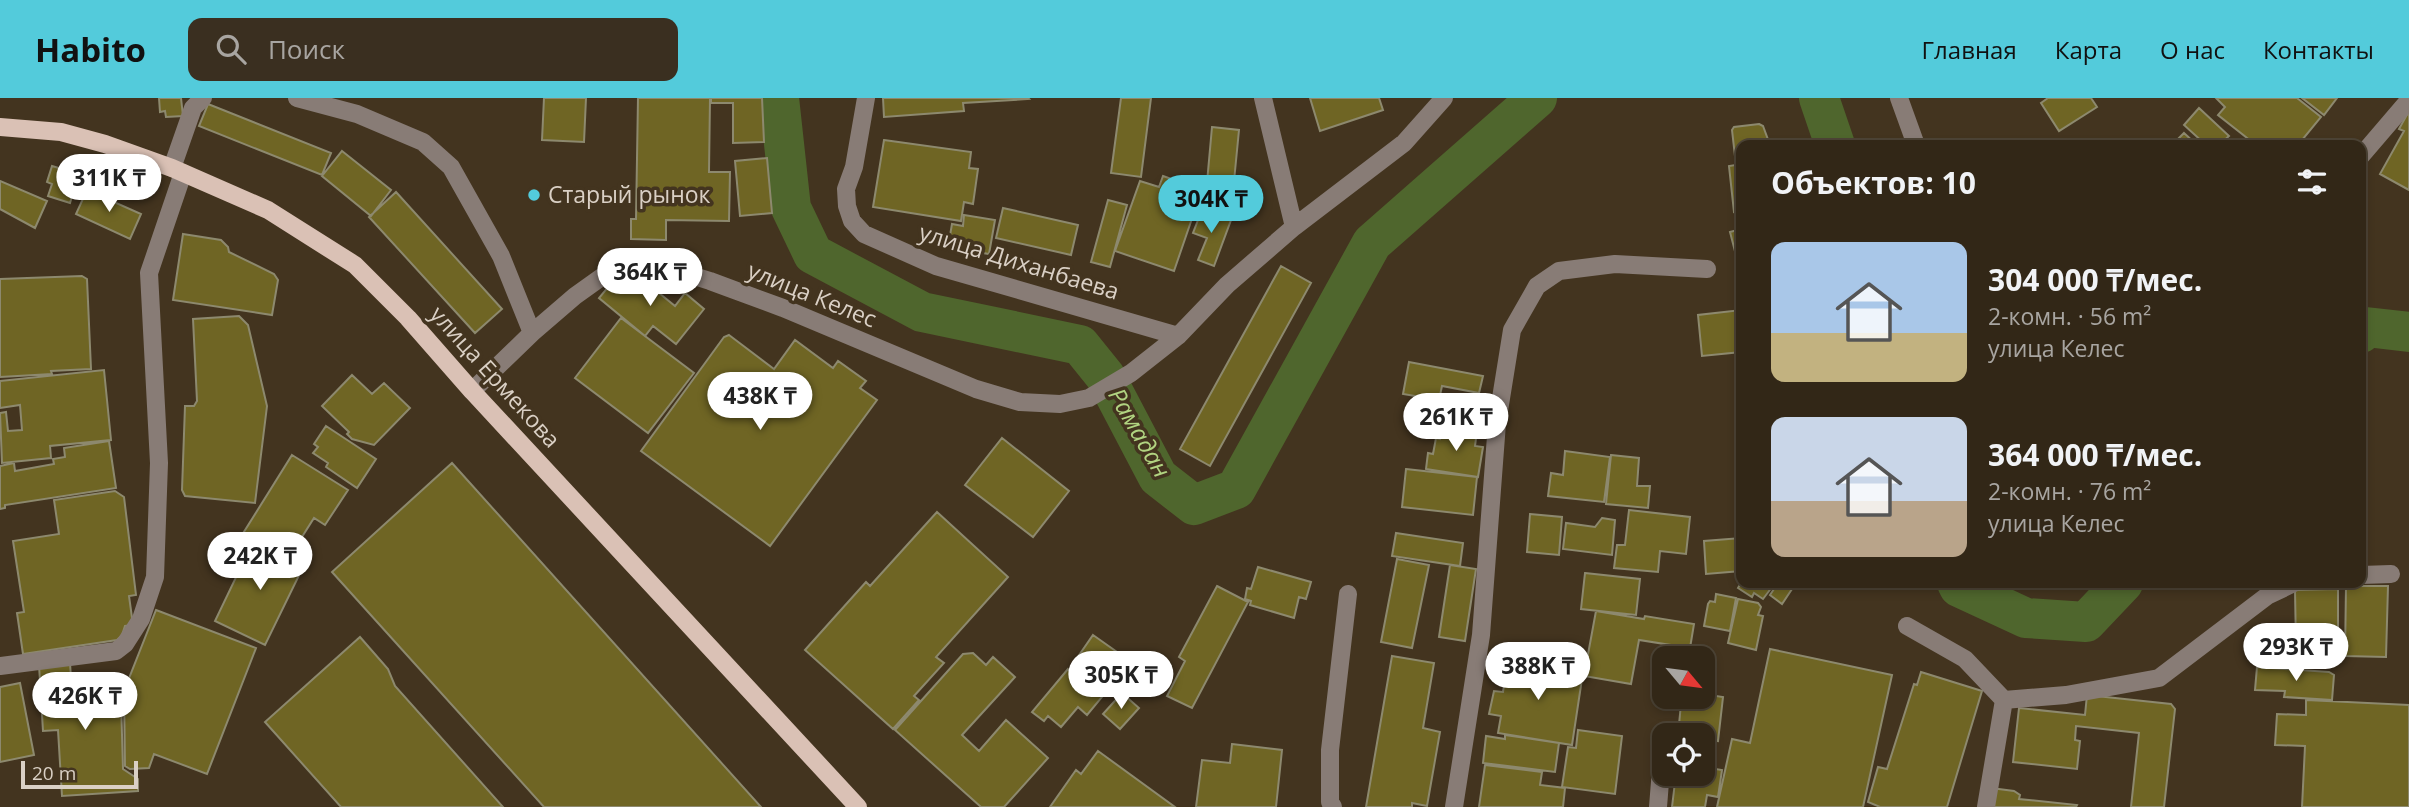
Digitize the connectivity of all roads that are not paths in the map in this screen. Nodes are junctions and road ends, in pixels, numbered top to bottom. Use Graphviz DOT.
graph roads {
  1 [pos="203,98"];
  2 [pos="297,98"];
  3 [pos="866,98"];
  4 [pos="1263,98"];
  5 [pos="1444,98"];
  6 [pos="1899,98"];
  7 [pos="2409,100"];
  8 [pos="0,127"];
  9 [pos="1914,140"];
  10 [pos="2366,150"];
  11 [pos="177,170"];
  12 [pos="1294,227"];
  13 [pos="1707,269"];
  14 [pos="532,333"];
  15 [pos="1178,336"];
  16 [pos="472,391"];
  17 [pos="2391,574"];
  18 [pos="2366,575"];
  19 [pos="2284,588"];
  20 [pos="1348,594"];
  21 [pos="1908,626"];
  22 [pos="0,666"];
  23 [pos="2004,699"];
  24 [pos="1660,786"];
  25 [pos="858,807"];
  26 [pos="1333,807"];
  27 [pos="1454,807"];
  28 [pos="1658,807"];
  29 [pos="1986,807"];
  1 -- 11 [label="street"];
  2 -- 14 [label="street"];
  3 -- 15 [label="street, улица Диханбаева"];
  4 -- 12 [label="street"];
  5 -- 12 [label="street"];
  6 -- 9 [label="street"];
  7 -- 10 [label="street"];
  8 -- 11 [label="main road, улица Ермекова"];
  11 -- 16 [label="main road, улица Ермекова"];
  11 -- 22 [label="street"];
  12 -- 15 [label="street"];
  13 -- 27 [label="street"];
  14 -- 15 [label="street, улица Келес"];
  14 -- 16 [label="street, улица Келес"];
  16 -- 25 [label="main road, улица Ермекова"];
  17 -- 18 [label="street"];
  19 -- 23 [label="street"];
  20 -- 26 [label="street"];
  21 -- 23 [label="street"];
  23 -- 29 [label="street"];
  24 -- 28 [label="street"];
}
